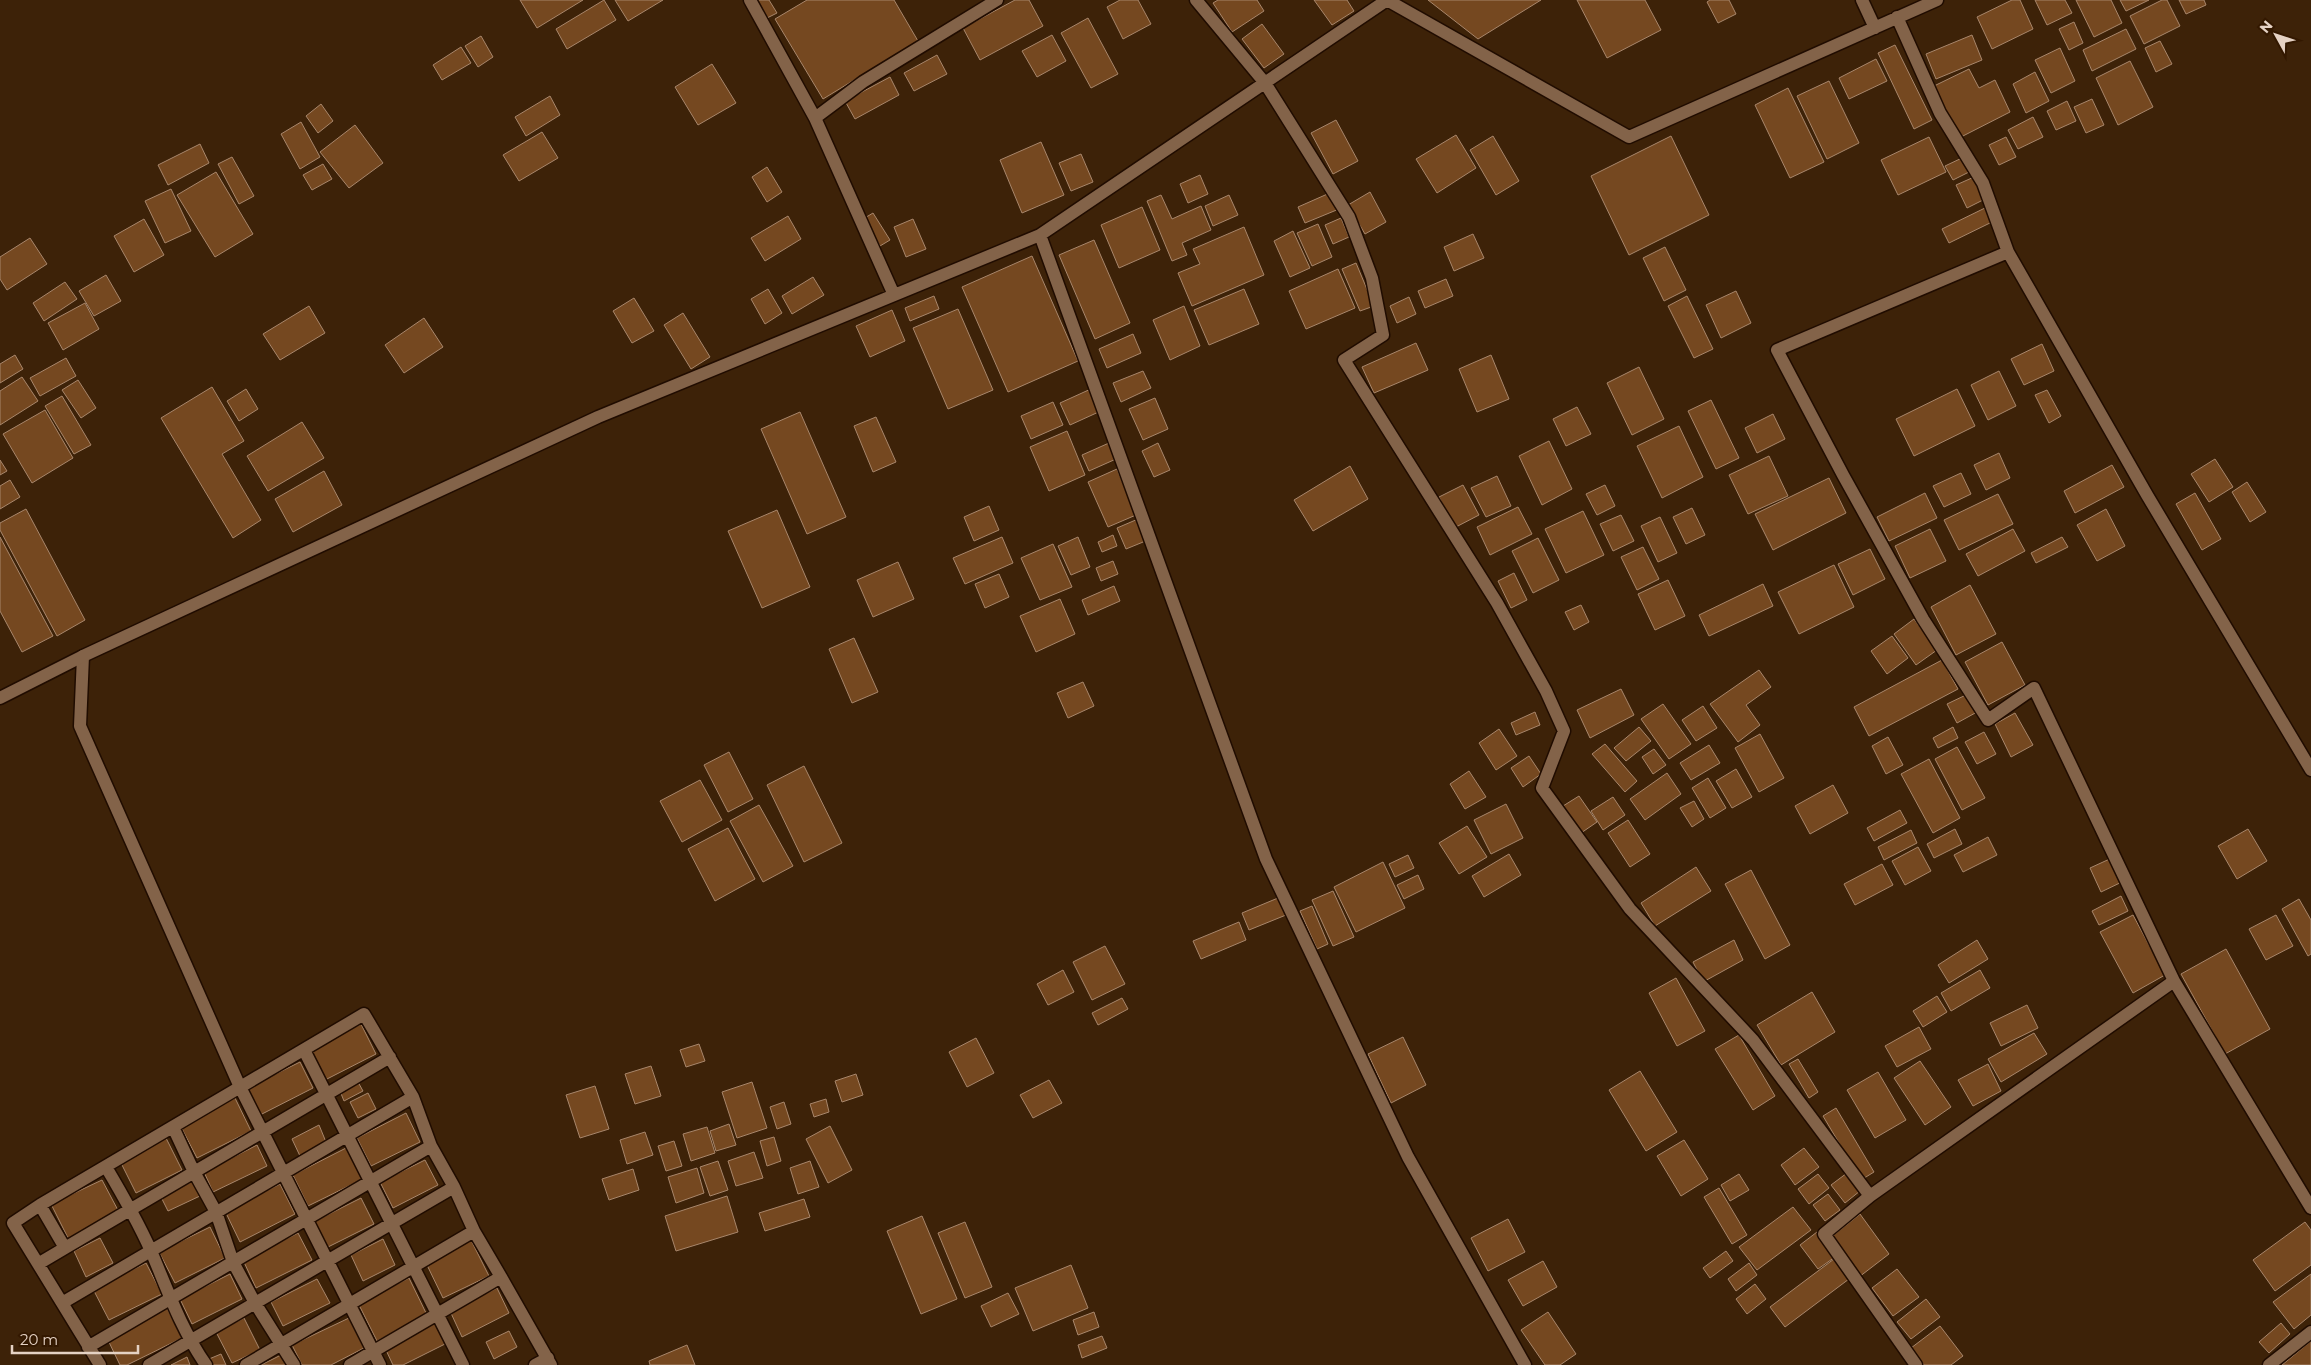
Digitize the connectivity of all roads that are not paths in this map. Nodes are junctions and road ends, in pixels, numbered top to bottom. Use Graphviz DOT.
graph roads {
  1 [pos="750,0"];
  2 [pos="997,0"];
  3 [pos="1196,0"];
  4 [pos="1387,0"];
  5 [pos="1862,0"];
  6 [pos="1936,0"];
  7 [pos="1897,17"];
  8 [pos="1875,28"];
  9 [pos="1265,83"];
  10 [pos="815,118"];
  11 [pos="1040,236"];
  12 [pos="2008,252"];
  13 [pos="894,295"];
  14 [pos="83,656"];
  15 [pos="0,698"];
  16 [pos="2311,770"];
  17 [pos="2174,980"];
  18 [pos="304,1050"];
  19 [pos="390,1057"];
  20 [pos="240,1087"];
  21 [pos="326,1094"];
  22 [pos="413,1097"];
  23 [pos="173,1127"];
  24 [pos="262,1132"];
  25 [pos="347,1135"];
  26 [pos="431,1146"];
  27 [pos="106,1167"];
  28 [pos="194,1172"];
  29 [pos="283,1173"];
  30 [pos="371,1182"];
  31 [pos="454,1187"];
  32 [pos="1870,1196"];
  33 [pos="40,1205"];
  34 [pos="2311,1208"];
  35 [pos="130,1210"];
  36 [pos="216,1212"];
  37 [pos="306,1220"];
  38 [pos="392,1223"];
  39 [pos="474,1231"];
  40 [pos="64,1248"];
  41 [pos="151,1251"];
  42 [pos="327,1261"];
  43 [pos="233,1262"];
  44 [pos="38,1264"];
  45 [pos="414,1267"];
  46 [pos="501,1277"];
  47 [pos="169,1299"];
  48 [pos="62,1303"];
  49 [pos="255,1303"];
  50 [pos="349,1304"];
  51 [pos="437,1314"];
  52 [pos="2311,1332"];
  53 [pos="189,1342"];
  54 [pos="281,1344"];
  55 [pos="88,1347"];
  56 [pos="373,1352"];
  57 [pos="550,1362"];
  58 [pos="100,1365"];
  59 [pos="149,1365"];
  60 [pos="206,1365"];
  61 [pos="246,1365"];
  62 [pos="294,1365"];
  63 [pos="350,1365"];
  64 [pos="380,1365"];
  65 [pos="463,1365"];
  66 [pos="536,1365"];
  67 [pos="1524,1365"];
  68 [pos="1916,1365"];
  69 [pos="2269,1365"];
  1 -- 10 [label="street"];
  2 -- 10 [label="street"];
  3 -- 9 [label="street"];
  4 -- 8 [label="street"];
  4 -- 9 [label="street"];
  5 -- 8 [label="street"];
  6 -- 7 [label="street"];
  7 -- 8 [label="street"];
  7 -- 12 [label="street"];
  9 -- 11 [label="street"];
  9 -- 32 [label="street"];
  10 -- 13 [label="street"];
  11 -- 13 [label="street"];
  11 -- 67 [label="street"];
  12 -- 16 [label="street"];
  12 -- 17 [label="street"];
  13 -- 14 [label="street"];
  14 -- 15 [label="street"];
  14 -- 20 [label="street"];
  17 -- 32 [label="street"];
  17 -- 34 [label="street"];
  18 -- 19 [label="street"];
  18 -- 20 [label="street"];
  18 -- 21 [label="street"];
  19 -- 21 [label="street"];
  19 -- 22 [label="street"];
  20 -- 23 [label="street"];
  20 -- 24 [label="street"];
  21 -- 24 [label="street"];
  21 -- 25 [label="street"];
  22 -- 25 [label="street"];
  22 -- 26 [label="street"];
  23 -- 27 [label="street"];
  23 -- 28 [label="street"];
  24 -- 28 [label="street"];
  24 -- 29 [label="street"];
  25 -- 29 [label="street"];
  25 -- 30 [label="street"];
  26 -- 30 [label="street"];
  26 -- 31 [label="street"];
  27 -- 33 [label="street"];
  27 -- 35 [label="street"];
  28 -- 35 [label="street"];
  28 -- 36 [label="street"];
  29 -- 36 [label="street"];
  29 -- 37 [label="street"];
  30 -- 37 [label="street"];
  30 -- 38 [label="street"];
  31 -- 38 [label="street"];
  31 -- 39 [label="street"];
  32 -- 68 [label="street"];
  33 -- 40 [label="street"];
  33 -- 44 [label="street"];
  35 -- 40 [label="street"];
  35 -- 41 [label="street"];
  36 -- 41 [label="street"];
  36 -- 43 [label="street"];
  37 -- 42 [label="street"];
  37 -- 43 [label="street"];
  38 -- 42 [label="street"];
  38 -- 45 [label="street"];
  39 -- 45 [label="street"];
  39 -- 46 [label="street"];
  40 -- 44 [label="street"];
  41 -- 47 [label="street"];
  41 -- 48 [label="street"];
  42 -- 49 [label="street"];
  42 -- 50 [label="street"];
  43 -- 47 [label="street"];
  43 -- 49 [label="street"];
  44 -- 48 [label="street"];
  45 -- 50 [label="street"];
  45 -- 51 [label="street"];
  46 -- 51 [label="street"];
  46 -- 57 [label="street"];
  47 -- 53 [label="street"];
  47 -- 55 [label="street"];
  48 -- 55 [label="street"];
  49 -- 53 [label="street"];
  49 -- 54 [label="street"];
  50 -- 54 [label="street"];
  50 -- 56 [label="street"];
  51 -- 56 [label="street"];
  51 -- 65 [label="street"];
  52 -- 69 [label="street"];
  53 -- 59 [label="street"];
  53 -- 60 [label="street"];
  54 -- 61 [label="street"];
  54 -- 62 [label="street"];
  55 -- 58 [label="street"];
  56 -- 63 [label="street"];
  56 -- 64 [label="street"];
  57 -- 66 [label="street"];
}
